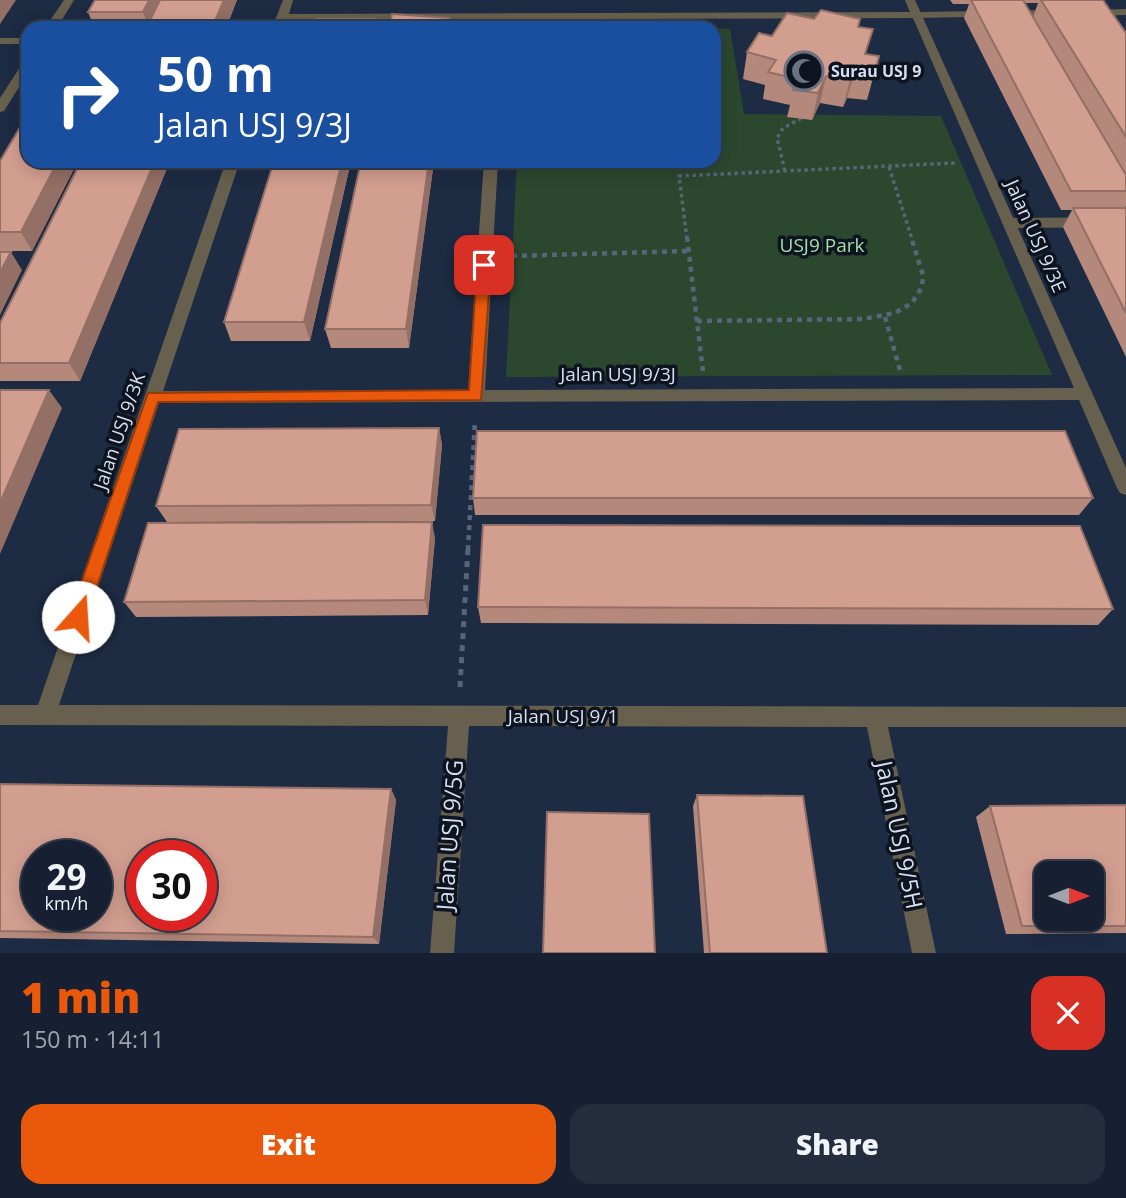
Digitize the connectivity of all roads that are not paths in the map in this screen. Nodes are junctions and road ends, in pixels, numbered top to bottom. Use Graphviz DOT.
graph roads {
  1 [pos="69,0"];
  2 [pos="288,0"];
  3 [pos="910,0"];
  4 [pos="1015,0"];
  5 [pos="1126,12"];
  6 [pos="1023,13"];
  7 [pos="917,15"];
  8 [pos="56,21"];
  9 [pos="281,21"];
  10 [pos="559,21"];
  11 [pos="1030,25"];
  12 [pos="0,41"];
  13 [pos="21,41"];
  14 [pos="21,75"];
  15 [pos="0,108"];
  16 [pos="231,168"];
  17 [pos="491,168"];
  18 [pos="1126,222"];
  19 [pos="1009,223"];
  20 [pos="1084,394"];
  21 [pos="476,396"];
  22 [pos="153,397"];
  23 [pos="1126,488"];
  24 [pos="0,715"];
  25 [pos="45,715"];
  26 [pos="458,716"];
  27 [pos="875,716"];
  28 [pos="1126,717"];
  29 [pos="443,953"];
  30 [pos="924,953"];
  1 -- 8 [label="street"];
  2 -- 9 [label="street"];
  3 -- 7 [label="street, Jalan USJ 9/3E"];
  4 -- 6 [label="street"];
  5 -- 6 [label="street"];
  6 -- 7 [label="street"];
  6 -- 11 [label="street"];
  7 -- 10 [label="street"];
  7 -- 19 [label="street, Jalan USJ 9/3E"];
  12 -- 13 [label="street"];
  14 -- 15 [label="street"];
  16 -- 22 [label="street, Jalan USJ 9/3K"];
  17 -- 21 [label="street"];
  18 -- 19 [label="street"];
  19 -- 20 [label="street, Jalan USJ 9/3E"];
  20 -- 21 [label="street, Jalan USJ 9/3J"];
  20 -- 23 [label="street, Jalan USJ 9/3E"];
  21 -- 22 [label="street, Jalan USJ 9/3J"];
  22 -- 25 [label="street, Jalan USJ 9/3K"];
  24 -- 25 [label="street, Jalan USJ 9/1"];
  25 -- 26 [label="street, Jalan USJ 9/1"];
  26 -- 27 [label="street, Jalan USJ 9/1"];
  26 -- 29 [label="street, Jalan USJ 9/5G"];
  27 -- 28 [label="street, Jalan USJ 9/1"];
  27 -- 30 [label="street, Jalan USJ 9/5H"];
}
